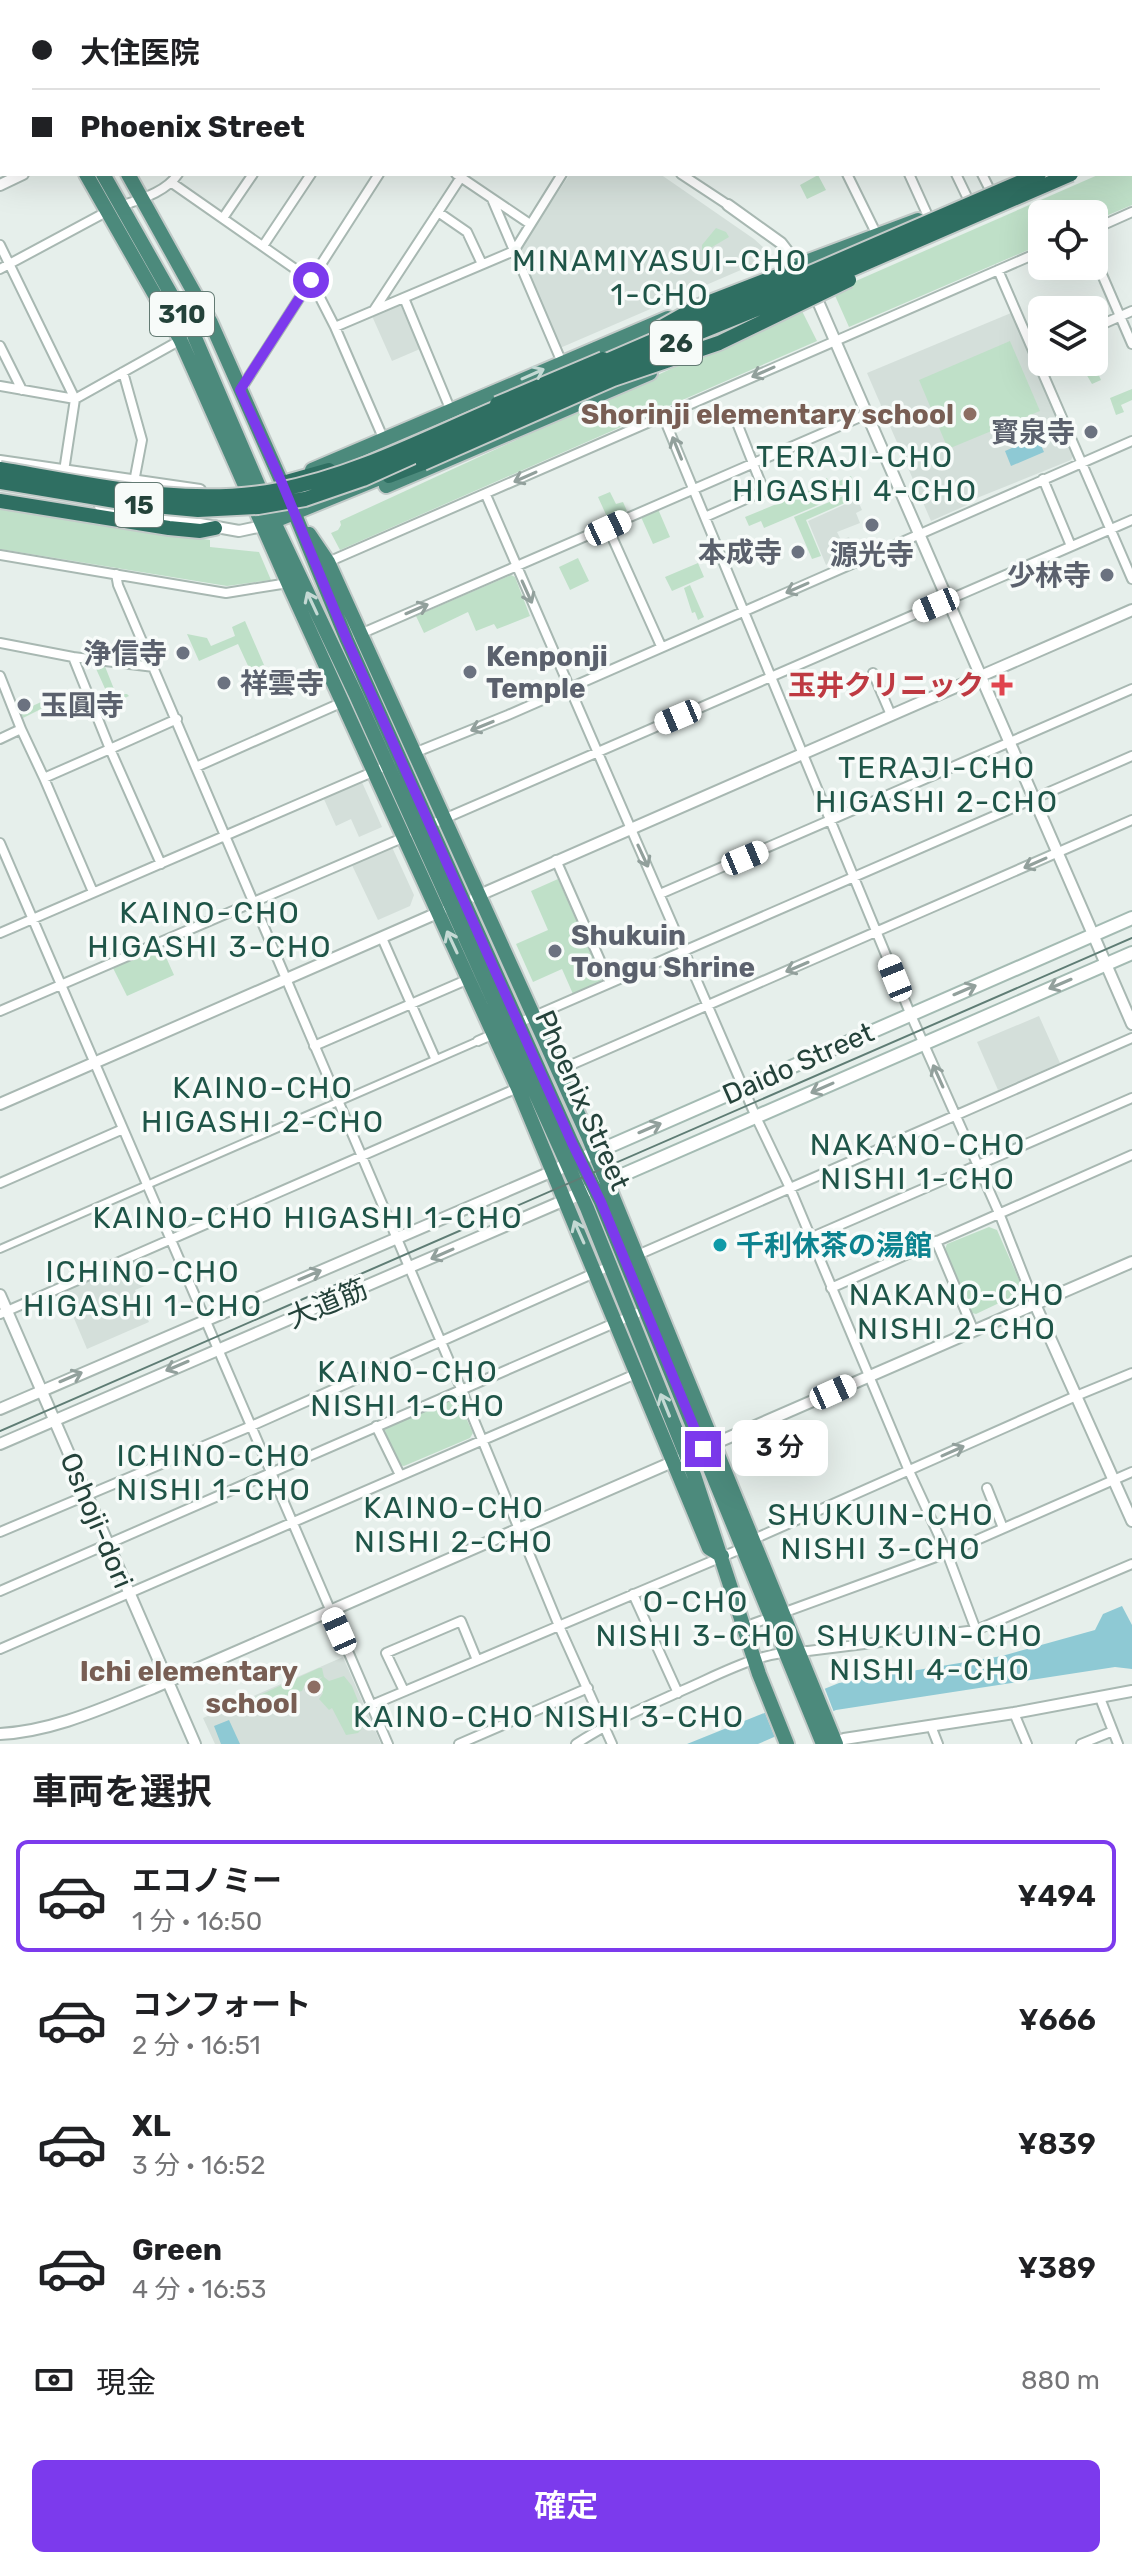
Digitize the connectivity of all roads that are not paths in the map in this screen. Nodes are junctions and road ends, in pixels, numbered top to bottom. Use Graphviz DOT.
graph roads {
  1 [pos="19,176"];
  2 [pos="88,176"];
  3 [pos="104,176"];
  4 [pos="129,176"];
  5 [pos="252,176"];
  6 [pos="310,176"];
  7 [pos="378,176"];
  8 [pos="459,176"];
  9 [pos="461,176"];
  10 [pos="561,176"];
  11 [pos="684,176"];
  12 [pos="848,176"];
  13 [pos="910,176"];
  14 [pos="957,176"];
  15 [pos="983,176"];
  16 [pos="1031,176"];
  17 [pos="1032,176"];
  18 [pos="1069,176"];
  19 [pos="1069,176"];
  20 [pos="176,177"];
  21 [pos="0,185"];
  22 [pos="991,192"];
  23 [pos="143,198"];
  24 [pos="492,199"];
  25 [pos="969,201"];
  26 [pos="728,205"];
  27 [pos="115,208"];
  28 [pos="955,210"];
  29 [pos="438,212"];
  30 [pos="1132,212"];
  31 [pos="928,216"];
  32 [pos="223,218"];
  33 [pos="1108,223"];
  34 [pos="530,224"];
  35 [pos="877,235"];
  36 [pos="930,236"];
  37 [pos="0,245"];
  38 [pos="263,246"];
  39 [pos="514,251"];
  40 [pos="1028,257"];
  41 [pos="482,264"];
  42 [pos="798,264"];
  43 [pos="9,265"];
  44 [pos="0,269"];
  45 [pos="998,270"];
  46 [pos="311,280"];
  47 [pos="1104,280"];
  48 [pos="810,284"];
  49 [pos="404,298"];
  50 [pos="373,311"];
  51 [pos="1132,311"];
  52 [pos="1120,317"];
  53 [pos="1108,322"];
  54 [pos="211,323"];
  55 [pos="335,327"];
  56 [pos="1028,332"];
  57 [pos="186,336"];
  58 [pos="835,341"];
  59 [pos="1132,344"];
  60 [pos="606,345"];
  61 [pos="0,346"];
  62 [pos="561,362"];
  63 [pos="123,372"];
  64 [pos="1047,376"];
  65 [pos="0,386"];
  66 [pos="22,390"];
  67 [pos="240,390"];
  68 [pos="577,398"];
  69 [pos="75,399"];
  70 [pos="451,411"];
  71 [pos="867,414"];
  72 [pos="663,416"];
  73 [pos="737,423"];
  74 [pos="384,440"];
  75 [pos="1132,441"];
  76 [pos="0,461"];
  77 [pos="1082,462"];
  78 [pos="754,463"];
  79 [pos="0,469"];
  80 [pos="64,471"];
  81 [pos="389,476"];
  82 [pos="1043,479"];
  83 [pos="134,482"];
  84 [pos="0,485"];
  85 [pos="253,488"];
  86 [pos="694,489"];
  87 [pos="279,493"];
  88 [pos="486,495"];
  89 [pos="0,501"];
  90 [pos="295,514"];
  91 [pos="705,517"];
  92 [pos="1132,520"];
  93 [pos="268,524"];
  94 [pos="215,528"];
  95 [pos="608,528"];
  96 [pos="1110,529"];
  97 [pos="919,533"];
  98 [pos="1071,546"];
  99 [pos="0,555"];
  100 [pos="328,562"];
  101 [pos="517,568"];
  102 [pos="116,574"];
  103 [pos="1132,579"];
  104 [pos="288,583"];
  105 [pos="948,600"];
  106 [pos="1132,610"];
  107 [pos="744,611"];
  108 [pos="0,643"];
  109 [pos="340,643"];
  110 [pos="661,646"];
  111 [pos="73,657"];
  112 [pos="154,667"];
  113 [pos="873,673"];
  114 [pos="982,675"];
  115 [pos="0,676"];
  116 [pos="771,677"];
  117 [pos="569,688"];
  118 [pos="1132,689"];
  119 [pos="343,702"];
  120 [pos="891,715"];
  121 [pos="177,719"];
  122 [pos="21,729"];
  123 [pos="0,739"];
  124 [pos="1011,742"];
  125 [pos="110,749"];
  126 [pos="598,751"];
  127 [pos="803,754"];
  128 [pos="1132,756"];
  129 [pos="394,762"];
  130 [pos="196,767"];
  131 [pos="44,778"];
  132 [pos="1035,799"];
  133 [pos="1132,820"];
  134 [pos="831,821"];
  135 [pos="437,822"];
  136 [pos="630,829"];
  137 [pos="411,834"];
  138 [pos="226,836"];
  139 [pos="0,843"];
  140 [pos="1058,853"];
  141 [pos="556,860"];
  142 [pos="161,864"];
  143 [pos="854,876"];
  144 [pos="93,892"];
  145 [pos="660,894"];
  146 [pos="254,901"];
  147 [pos="458,904"];
  148 [pos="1132,918"];
  149 [pos="32,919"];
  150 [pos="877,932"];
  151 [pos="0,933"];
  152 [pos="1093,935"];
  153 [pos="382,938"];
  154 [pos="683,951"];
  155 [pos="1132,953"];
  156 [pos="1105,964"];
  157 [pos="475,976"];
  158 [pos="285,979"];
  159 [pos="610,983"];
  160 [pos="60,984"];
  161 [pos="411,1004"];
  162 [pos="708,1005"];
  163 [pos="0,1011"];
  164 [pos="910,1013"];
  165 [pos="1132,1024"];
  166 [pos="506,1029"];
  167 [pos="1132,1038"];
  168 [pos="923,1043"];
  169 [pos="314,1046"];
  170 [pos="435,1058"];
  171 [pos="93,1063"];
  172 [pos="537,1080"];
  173 [pos="743,1088"];
  174 [pos="1132,1098"];
  175 [pos="338,1101"];
  176 [pos="0,1104"];
  177 [pos="756,1117"];
  178 [pos="956,1117"];
  179 [pos="123,1129"];
  180 [pos="594,1152"];
  181 [pos="1132,1155"];
  182 [pos="361,1157"];
  183 [pos="566,1165"];
  184 [pos="977,1166"];
  185 [pos="0,1183"];
  186 [pos="146,1185"];
  187 [pos="593,1187"];
  188 [pos="790,1188"];
  189 [pos="565,1200"];
  190 [pos="999,1213"];
  191 [pos="810,1238"];
  192 [pos="396,1239"];
  193 [pos="170,1240"];
  194 [pos="936,1241"];
  195 [pos="0,1249"];
  196 [pos="631,1258"];
  197 [pos="1132,1262"];
  198 [pos="408,1269"];
  199 [pos="604,1269"];
  200 [pos="831,1288"];
  201 [pos="0,1295"];
  202 [pos="1034,1302"];
  203 [pos="651,1307"];
  204 [pos="3,1312"];
  205 [pos="623,1319"];
  206 [pos="205,1320"];
  207 [pos="973,1329"];
  208 [pos="440,1342"];
  209 [pos="216,1350"];
  210 [pos="643,1370"];
  211 [pos="1132,1373"];
  212 [pos="869,1377"];
  213 [pos="42,1390"];
  214 [pos="462,1391"];
  215 [pos="1076,1396"];
  216 [pos="0,1409"];
  217 [pos="54,1420"];
  218 [pos="376,1426"];
  219 [pos="249,1427"];
  220 [pos="481,1440"];
  221 [pos="0,1444"];
  222 [pos="708,1446"];
  223 [pos="680,1459"];
  224 [pos="909,1471"];
  225 [pos="1132,1472"];
  226 [pos="270,1474"];
  227 [pos="400,1475"];
  228 [pos="1113,1479"];
  229 [pos="987,1488"];
  230 [pos="86,1495"];
  231 [pos="1132,1521"];
  232 [pos="292,1524"];
  233 [pos="1003,1528"];
  234 [pos="519,1530"];
  235 [pos="0,1532"];
  236 [pos="108,1544"];
  237 [pos="748,1544"];
  238 [pos="947,1553"];
  239 [pos="722,1556"];
  240 [pos="1132,1564"];
  241 [pos="0,1591"];
  242 [pos="129,1594"];
  243 [pos="633,1594"];
  244 [pos="330,1611"];
  245 [pos="778,1616"];
  246 [pos="559,1626"];
  247 [pos="744,1627"];
  248 [pos="976,1630"];
  249 [pos="0,1649"];
  250 [pos="791,1651"];
  251 [pos="754,1658"];
  252 [pos="477,1660"];
  253 [pos="168,1682"];
  254 [pos="588,1688"];
  255 [pos="404,1691"];
  256 [pos="1132,1691"];
  257 [pos="678,1693"];
  258 [pos="1100,1698"];
  259 [pos="372,1705"];
  260 [pos="1014,1713"];
  261 [pos="605,1725"];
  262 [pos="931,1726"];
  263 [pos="1113,1731"];
  264 [pos="2,1735"];
  265 [pos="830,1740"];
  266 [pos="195,1744"];
  267 [pos="388,1744"];
  268 [pos="459,1744"];
  269 [pos="576,1744"];
  270 [pos="612,1744"];
  271 [pos="786,1744"];
  272 [pos="938,1744"];
  273 [pos="1027,1744"];
  274 [pos="1081,1744"];
  275 [pos="1118,1744"];
  1 -- 21 [label="street"];
  2 -- 27 [label="highway"];
  3 -- 27 [label="highway"];
  4 -- 23 [label="highway, 310"];
  5 -- 32 [label="street"];
  6 -- 38 [label="street"];
  7 -- 46 [label="street"];
  8 -- 29 [label="street"];
  9 -- 24 [label="street"];
  10 -- 34 [label="street"];
  11 -- 26 [label="street"];
  12 -- 35 [label="street"];
  13 -- 31 [label="street"];
  14 -- 25 [label="street"];
  15 -- 22 [label="street"];
  16 -- 22 [label="highway, 26"];
  17 -- 28 [label="highway, 26, bridge"];
  18 -- 36 [label="highway, 26, bridge"];
  19 -- 48 [label="highway, 26"];
  20 -- 23 [label="street"];
  20 -- 32 [label="street"];
  22 -- 25 [label="highway, 26"];
  23 -- 27 [label="street"];
  23 -- 54 [label="highway, 310"];
  24 -- 34 [label="street"];
  24 -- 39 [label="street"];
  25 -- 31 [label="highway, 26"];
  26 -- 42 [label="street"];
  27 -- 43 [label="street"];
  27 -- 57 [label="highway"];
  28 -- 87 [label="highway, 26, bridge"];
  28 -- 87 [label="highway, bridge"];
  29 -- 41 [label="street"];
  29 -- 50 [label="street"];
  30 -- 33 [label="street"];
  31 -- 35 [label="highway, 26"];
  32 -- 38 [label="street"];
  34 -- 39 [label="street"];
  35 -- 42 [label="highway, 26"];
  36 -- 81 [label="highway, bridge"];
  36 -- 87 [label="highway, 26, bridge"];
  37 -- 43 [label="street"];
  38 -- 46 [label="street"];
  39 -- 41 [label="street"];
  39 -- 62 [label="street"];
  40 -- 45 [label="street"];
  41 -- 49 [label="street"];
  42 -- 48 [label="street"];
  42 -- 60 [label="highway, 26"];
  43 -- 44 [label="street"];
  43 -- 69 [label="street"];
  45 -- 56 [label="street"];
  45 -- 58 [label="street"];
  46 -- 55 [label="street"];
  46 -- 67 [label="street"];
  47 -- 52 [label="street"];
  48 -- 58 [label="street"];
  48 -- 60 [label="highway"];
  48 -- 68 [label="highway, 26"];
  49 -- 50 [label="street"];
  49 -- 70 [label="street"];
  50 -- 55 [label="street"];
  51 -- 52 [label="street"];
  52 -- 53 [label="street"];
  52 -- 59 [label="street"];
  54 -- 57 [label="street"];
  54 -- 67 [label="highway, 310"];
  55 -- 74 [label="street"];
  57 -- 63 [label="street"];
  57 -- 85 [label="highway, 310"];
  57 -- 85 [label="highway"];
  58 -- 71 [label="street"];
  58 -- 72 [label="street, one-way"];
  60 -- 62 [label="highway, 26"];
  61 -- 66 [label="street"];
  62 -- 68 [label="street"];
  70 -- 62 [label="highway, 26, one-way"];
  63 -- 69 [label="street"];
  63 -- 83 [label="street"];
  64 -- 77 [label="street"];
  65 -- 66 [label="street"];
  66 -- 69 [label="street"];
  67 -- 87 [label="highway, 310"];
  68 -- 81 [label="highway, 26"];
  68 -- 90 [label="highway, 26"];
  69 -- 80 [label="street"];
  70 -- 74 [label="highway, 26"];
  71 -- 78 [label="street"];
  71 -- 97 [label="street"];
  86 -- 72 [label="street, one-way"];
  72 -- 88 [label="street, one-way"];
  73 -- 78 [label="street"];
  74 -- 87 [label="highway, 26"];
  75 -- 77 [label="street"];
  76 -- 80 [label="street"];
  77 -- 82 [label="street"];
  77 -- 96 [label="street"];
  78 -- 86 [label="street"];
  78 -- 91 [label="street"];
  79 -- 87 [label="highway, 15, bridge"];
  80 -- 83 [label="street"];
  81 -- 90 [label="highway, 26"];
  82 -- 97 [label="street"];
  82 -- 98 [label="street"];
  83 -- 85 [label="street"];
  84 -- 87 [label="highway, 15, bridge"];
  84 -- 94 [label="street"];
  85 -- 87 [label="highway, 26"];
  85 -- 93 [label="highway"];
  86 -- 91 [label="street"];
  86 -- 95 [label="street"];
  87 -- 90 [label="highway"];
  88 -- 100 [label="street"];
  88 -- 101 [label="street"];
  89 -- 94 [label="highway, 15"];
  90 -- 93 [label="highway, 26"];
  90 -- 100 [label="highway"];
  90 -- 109 [label="highway"];
  91 -- 107 [label="street"];
  92 -- 96 [label="street"];
  93 -- 94 [label="street"];
  93 -- 104 [label="highway"];
  109 -- 93 [label="highway, one-way"];
  95 -- 101 [label="street"];
  95 -- 110 [label="street"];
  96 -- 98 [label="street"];
  96 -- 103 [label="street"];
  97 -- 105 [label="street"];
  97 -- 107 [label="street, one-way"];
  98 -- 105 [label="street"];
  99 -- 102 [label="street"];
  100 -- 109 [label="highway"];
  109 -- 101 [label="street, one-way"];
  101 -- 117 [label="street, one-way"];
  102 -- 104 [label="street"];
  102 -- 112 [label="street"];
  104 -- 109 [label="highway"];
  105 -- 114 [label="street"];
  105 -- 116 [label="street"];
  106 -- 114 [label="street"];
  107 -- 110 [label="street"];
  107 -- 116 [label="street"];
  108 -- 111 [label="street"];
  109 -- 119 [label="highway"];
  109 -- 129 [label="highway"];
  109 -- 129 [label="highway"];
  110 -- 117 [label="street"];
  111 -- 112 [label="street"];
  111 -- 125 [label="street"];
  112 -- 121 [label="street"];
  113 -- 120 [label="street"];
  114 -- 120 [label="street"];
  114 -- 124 [label="street"];
  115 -- 122 [label="street"];
  116 -- 126 [label="street"];
  116 -- 127 [label="street"];
  117 -- 126 [label="street"];
  117 -- 129 [label="street, one-way"];
  118 -- 124 [label="street"];
  119 -- 129 [label="highway"];
  119 -- 130 [label="street"];
  120 -- 127 [label="street"];
  121 -- 125 [label="street"];
  121 -- 130 [label="street"];
  122 -- 123 [label="street"];
  122 -- 131 [label="street"];
  124 -- 132 [label="street"];
  124 -- 134 [label="street"];
  125 -- 131 [label="street"];
  125 -- 142 [label="street"];
  126 -- 135 [label="street"];
  126 -- 136 [label="street"];
  127 -- 134 [label="street"];
  127 -- 136 [label="street"];
  128 -- 132 [label="street"];
  129 -- 135 [label="highway, Phoenix Street"];
  129 -- 137 [label="highway"];
  129 -- 138 [label="street"];
  130 -- 138 [label="street"];
  131 -- 144 [label="street"];
  132 -- 140 [label="street"];
  132 -- 143 [label="street"];
  133 -- 140 [label="street"];
  134 -- 143 [label="street"];
  134 -- 145 [label="street"];
  135 -- 147 [label="highway, Phoenix Street"];
  136 -- 141 [label="street"];
  136 -- 145 [label="street, one-way"];
  137 -- 146 [label="street"];
  137 -- 147 [label="highway"];
  138 -- 142 [label="street"];
  138 -- 146 [label="street"];
  139 -- 149 [label="street"];
  140 -- 150 [label="street, one-way"];
  140 -- 152 [label="street"];
  141 -- 147 [label="street"];
  141 -- 159 [label="street"];
  142 -- 144 [label="street"];
  143 -- 150 [label="street"];
  143 -- 154 [label="street"];
  144 -- 149 [label="street"];
  145 -- 154 [label="street"];
  146 -- 158 [label="street"];
  146 -- 160 [label="street"];
  147 -- 153 [label="street"];
  157 -- 147 [label="highway, one-way"];
  147 -- 166 [label="highway, Phoenix Street"];
  148 -- 152 [label="main road, Daido Street"];
  149 -- 151 [label="street"];
  149 -- 160 [label="street"];
  150 -- 162 [label="street, one-way"];
  150 -- 164 [label="street"];
  152 -- 156 [label="street"];
  164 -- 152 [label="main road, Daido Street, one-way"];
  153 -- 158 [label="street"];
  153 -- 161 [label="street"];
  154 -- 159 [label="street"];
  154 -- 162 [label="street"];
  155 -- 156 [label="main road, Daido Street"];
  156 -- 165 [label="street"];
  156 -- 168 [label="main road, Daido Street, one-way"];
  157 -- 161 [label="street"];
  157 -- 166 [label="highway"];
  158 -- 169 [label="street"];
  158 -- 171 [label="street"];
  159 -- 166 [label="street"];
  160 -- 163 [label="street"];
  160 -- 171 [label="street"];
  161 -- 169 [label="street"];
  161 -- 170 [label="street"];
  162 -- 172 [label="street"];
  162 -- 173 [label="street"];
  164 -- 168 [label="street"];
  164 -- 173 [label="main road, Daido Street"];
  166 -- 170 [label="street"];
  166 -- 172 [label="highway"];
  166 -- 172 [label="highway, Phoenix Street"];
  167 -- 178 [label="street"];
  168 -- 177 [label="main road, Daido Street, one-way"];
  178 -- 168 [label="street, one-way"];
  169 -- 175 [label="street"];
  170 -- 175 [label="street"];
  171 -- 176 [label="street"];
  171 -- 179 [label="street"];
  172 -- 180 [label="highway"];
  172 -- 182 [label="street"];
  172 -- 183 [label="highway"];
  172 -- 183 [label="highway, Phoenix Street"];
  173 -- 177 [label="street"];
  180 -- 173 [label="main road, Daido Street, one-way"];
  174 -- 184 [label="street"];
  175 -- 182 [label="street"];
  175 -- 186 [label="street"];
  177 -- 187 [label="main road, Daido Street"];
  177 -- 188 [label="street"];
  178 -- 184 [label="street"];
  178 -- 188 [label="street"];
  179 -- 185 [label="street"];
  179 -- 186 [label="street"];
  180 -- 183 [label="main road, Daido Street"];
  180 -- 187 [label="highway"];
  181 -- 190 [label="street"];
  182 -- 192 [label="street"];
  182 -- 193 [label="street"];
  183 -- 187 [label="highway, Phoenix Street"];
  183 -- 189 [label="highway"];
  183 -- 192 [label="street, 大道筋"];
  184 -- 190 [label="street"];
  184 -- 191 [label="street"];
  186 -- 193 [label="street"];
  186 -- 195 [label="street"];
  187 -- 189 [label="main road, Daido Street"];
  187 -- 196 [label="highway, Phoenix Street"];
  187 -- 199 [label="highway, Phoenix Street"];
  188 -- 191 [label="street"];
  188 -- 196 [label="street"];
  189 -- 198 [label="street, 大道筋, one-way"];
  199 -- 189 [label="highway, one-way"];
  190 -- 194 [label="street"];
  190 -- 202 [label="street"];
  191 -- 200 [label="street"];
  192 -- 198 [label="street"];
  206 -- 192 [label="street, 大道筋, one-way"];
  193 -- 204 [label="street"];
  193 -- 206 [label="street"];
  194 -- 200 [label="street"];
  194 -- 207 [label="street"];
  196 -- 203 [label="highway, Phoenix Street"];
  197 -- 202 [label="street"];
  198 -- 208 [label="street"];
  198 -- 209 [label="street, 大道筋"];
  199 -- 205 [label="highway"];
  199 -- 208 [label="street"];
  200 -- 212 [label="street"];
  201 -- 204 [label="street, Oshoji-dori"];
  202 -- 207 [label="street"];
  202 -- 215 [label="street"];
  203 -- 205 [label="street"];
  203 -- 222 [label="highway, Phoenix Street"];
  204 -- 213 [label="street, Oshoji-dori"];
  205 -- 210 [label="highway"];
  205 -- 214 [label="street"];
  206 -- 209 [label="street"];
  213 -- 206 [label="street, 大道筋, one-way"];
  207 -- 212 [label="street"];
  208 -- 214 [label="street"];
  208 -- 219 [label="street"];
  209 -- 217 [label="street, 大道筋, one-way"];
  209 -- 219 [label="street"];
  210 -- 220 [label="street"];
  223 -- 210 [label="highway, one-way"];
  211 -- 215 [label="street"];
  212 -- 222 [label="street"];
  212 -- 224 [label="street"];
  213 -- 216 [label="street, 大道筋"];
  213 -- 217 [label="street, Oshoji-dori"];
  214 -- 218 [label="street"];
  214 -- 220 [label="street"];
  224 -- 215 [label="street, one-way"];
  215 -- 228 [label="street"];
  217 -- 221 [label="street, 大道筋"];
  217 -- 230 [label="street, Oshoji-dori"];
  218 -- 226 [label="street"];
  218 -- 227 [label="street"];
  219 -- 226 [label="street"];
  219 -- 230 [label="street"];
  220 -- 227 [label="street"];
  220 -- 234 [label="street"];
  222 -- 223 [label="street"];
  222 -- 237 [label="highway, Phoenix Street"];
  223 -- 234 [label="street"];
  223 -- 239 [label="highway"];
  224 -- 237 [label="street"];
  224 -- 238 [label="street"];
  225 -- 228 [label="street"];
  226 -- 232 [label="street"];
  226 -- 236 [label="street"];
  227 -- 232 [label="street"];
  228 -- 231 [label="street"];
  228 -- 233 [label="street"];
  229 -- 233 [label="street"];
  230 -- 235 [label="street"];
  230 -- 236 [label="street, Oshoji-dori"];
  232 -- 242 [label="street"];
  232 -- 244 [label="street"];
  233 -- 238 [label="street"];
  234 -- 244 [label="street"];
  234 -- 246 [label="street"];
  236 -- 241 [label="street"];
  236 -- 242 [label="street, Oshoji-dori"];
  237 -- 239 [label="street"];
  237 -- 245 [label="highway, Phoenix Street"];
  238 -- 245 [label="street"];
  238 -- 248 [label="street"];
  239 -- 243 [label="street"];
  239 -- 247 [label="highway"];
  240 -- 248 [label="street"];
  242 -- 249 [label="street"];
  242 -- 253 [label="street, Oshoji-dori"];
  243 -- 246 [label="street"];
  243 -- 257 [label="street"];
  244 -- 253 [label="street"];
  244 -- 259 [label="street"];
  245 -- 247 [label="street"];
  245 -- 250 [label="highway, Phoenix Street"];
  246 -- 252 [label="street"];
  246 -- 254 [label="street"];
  247 -- 251 [label="highway"];
  248 -- 250 [label="street"];
  250 -- 251 [label="street"];
  250 -- 265 [label="highway, Phoenix Street"];
  251 -- 257 [label="street"];
  251 -- 271 [label="highway"];
  252 -- 255 [label="street"];
  252 -- 255 [label="street"];
  253 -- 264 [label="street"];
  253 -- 266 [label="street, Oshoji-dori"];
  254 -- 261 [label="street"];
  254 -- 268 [label="street"];
  255 -- 259 [label="street"];
  256 -- 258 [label="street"];
  257 -- 261 [label="street"];
  258 -- 260 [label="street"];
  258 -- 263 [label="street"];
  259 -- 267 [label="street"];
  260 -- 262 [label="street"];
  260 -- 273 [label="street"];
  261 -- 269 [label="street"];
  261 -- 270 [label="street"];
  262 -- 265 [label="street"];
  262 -- 272 [label="street"];
  263 -- 274 [label="street"];
  263 -- 275 [label="street"];
}
